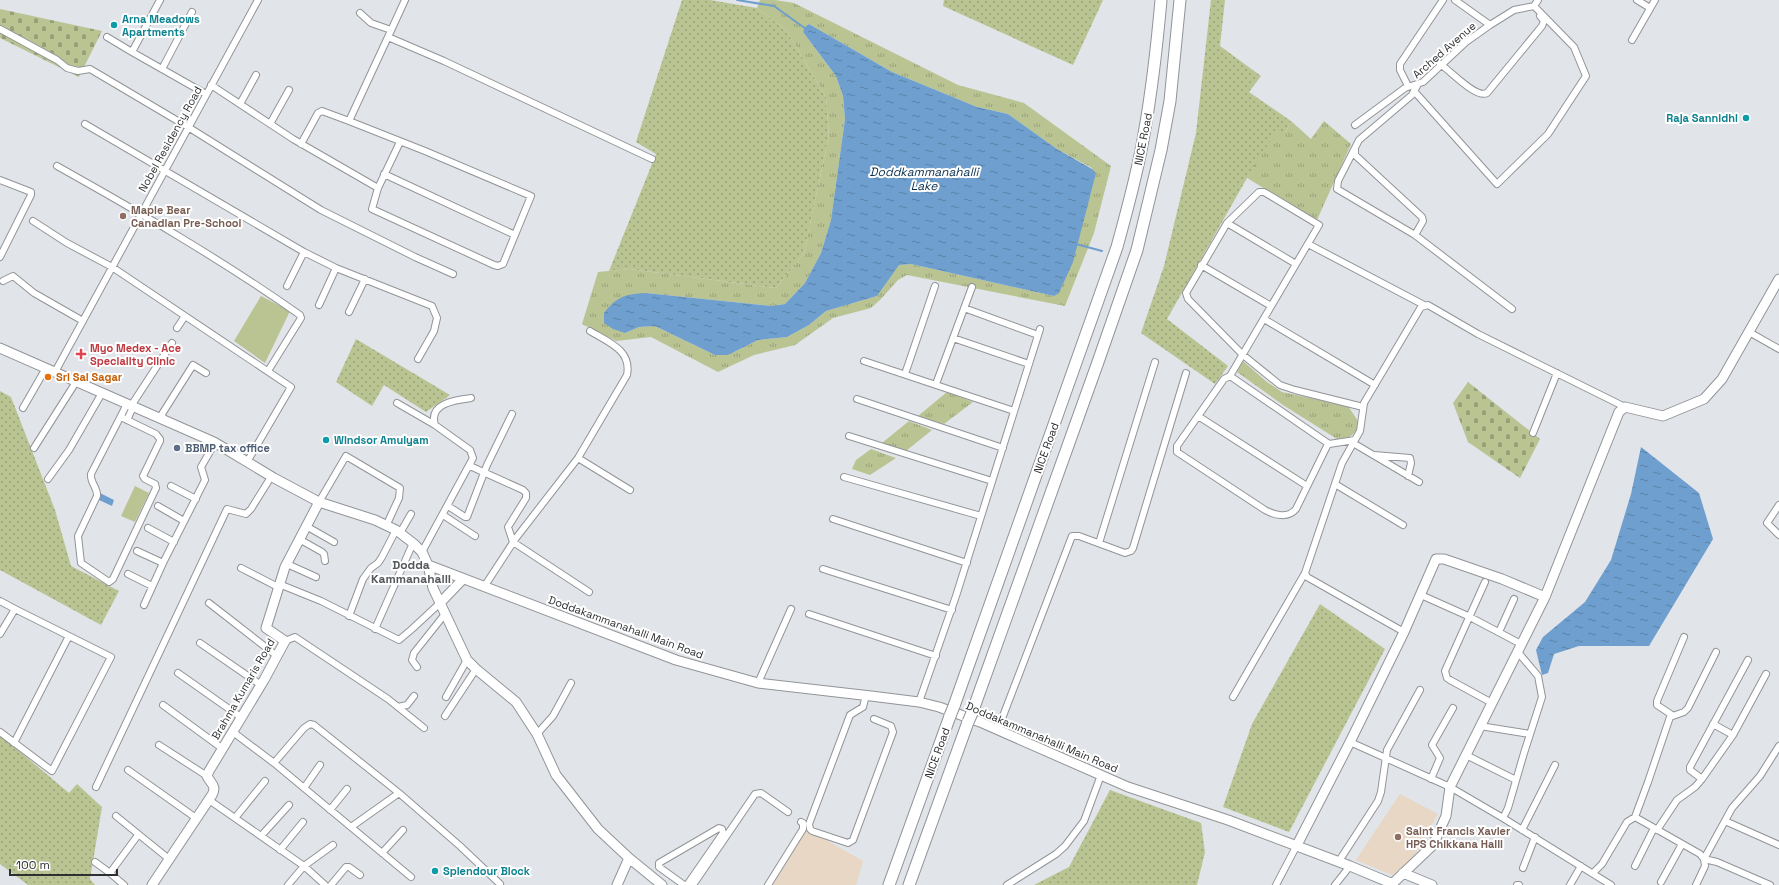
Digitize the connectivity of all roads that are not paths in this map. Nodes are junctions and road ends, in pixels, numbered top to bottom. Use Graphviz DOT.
graph roads {
  1 [pos="160,0"];
  2 [pos="258,0"];
  3 [pos="405,0"];
  4 [pos="1161,0"];
  5 [pos="1180,0"];
  6 [pos="1443,0"];
  7 [pos="1455,0"];
  8 [pos="1538,0"];
  9 [pos="1637,0"];
  10 [pos="1655,0"];
  11 [pos="1534,6"];
  12 [pos="1650,8"];
  13 [pos="192,12"];
  14 [pos="360,13"];
  15 [pos="1490,25"];
  16 [pos="0,29"];
  17 [pos="391,30"];
  18 [pos="388,36"];
  19 [pos="107,37"];
  20 [pos="1632,40"];
  21 [pos="132,52"];
  22 [pos="1440,64"];
  23 [pos="162,69"];
  24 [pos="256,75"];
  25 [pos="1418,84"];
  26 [pos="211,85"];
  27 [pos="1408,86"];
  28 [pos="289,90"];
  29 [pos="1414,91"];
  30 [pos="206,94"];
  31 [pos="240,104"];
  32 [pos="349,121"];
  33 [pos="85,124"];
  34 [pos="270,124"];
  35 [pos="1355,125"];
  36 [pos="188,127"];
  37 [pos="400,142"];
  38 [pos="301,144"];
  39 [pos="1355,147"];
  40 [pos="652,159"];
  41 [pos="57,166"];
  42 [pos="165,170"];
  43 [pos="384,174"];
  44 [pos="0,180"];
  45 [pos="378,188"];
  46 [pos="141,213"];
  47 [pos="33,221"];
  48 [pos="1227,223"];
  49 [pos="515,235"];
  50 [pos="1415,235"];
  51 [pos="1308,244"];
  52 [pos="304,252"];
  53 [pos="0,257"];
  54 [pos="1296,264"];
  55 [pos="1201,265"];
  56 [pos="112,267"];
  57 [pos="336,268"];
  58 [pos="453,274"];
  59 [pos="365,279"];
  60 [pos="1779,279"];
  61 [pos="3,281"];
  62 [pos="287,286"];
  63 [pos="935,286"];
  64 [pos="972,287"];
  65 [pos="319,305"];
  66 [pos="1424,305"];
  67 [pos="1271,306"];
  68 [pos="964,308"];
  69 [pos="1512,309"];
  70 [pos="349,312"];
  71 [pos="185,316"];
  72 [pos="1264,319"];
  73 [pos="83,321"];
  74 [pos="177,328"];
  75 [pos="590,331"];
  76 [pos="1749,332"];
  77 [pos="953,338"];
  78 [pos="172,343"];
  79 [pos="0,348"];
  80 [pos="1779,349"];
  81 [pos="1243,355"];
  82 [pos="418,359"];
  83 [pos="864,361"];
  84 [pos="1155,362"];
  85 [pos="1029,364"];
  86 [pos="51,370"];
  87 [pos="268,371"];
  88 [pos="206,373"];
  89 [pos="1186,373"];
  90 [pos="1557,373"];
  91 [pos="905,374"];
  92 [pos="1230,376"];
  93 [pos="76,382"];
  94 [pos="936,384"];
  95 [pos="1375,385"];
  96 [pos="102,393"];
  97 [pos="471,398"];
  98 [pos="857,399"];
  99 [pos="397,403"];
  100 [pos="131,406"];
  101 [pos="1363,407"];
  102 [pos="1625,407"];
  103 [pos="23,408"];
  104 [pos="1014,411"];
  105 [pos="512,414"];
  106 [pos="1198,416"];
  107 [pos="124,418"];
  108 [pos="162,419"];
  109 [pos="435,425"];
  110 [pos="1533,433"];
  111 [pos="849,436"];
  112 [pos="1354,442"];
  113 [pos="215,443"];
  114 [pos="1329,444"];
  115 [pos="34,448"];
  116 [pos="1003,448"];
  117 [pos="1372,455"];
  118 [pos="578,458"];
  119 [pos="247,462"];
  120 [pos="470,466"];
  121 [pos="484,472"];
  122 [pos="1408,476"];
  123 [pos="271,477"];
  124 [pos="844,477"];
  125 [pos="48,480"];
  126 [pos="992,481"];
  127 [pos="1419,482"];
  128 [pos="1335,484"];
  129 [pos="171,486"];
  130 [pos="1307,486"];
  131 [pos="630,490"];
  132 [pos="196,499"];
  133 [pos="319,502"];
  134 [pos="1779,505"];
  135 [pos="158,506"];
  136 [pos="448,506"];
  137 [pos="411,514"];
  138 [pos="444,515"];
  139 [pos="981,516"];
  140 [pos="833,520"];
  141 [pos="184,521"];
  142 [pos="387,524"];
  143 [pos="1403,525"];
  144 [pos="306,526"];
  145 [pos="148,528"];
  146 [pos="398,531"];
  147 [pos="1779,535"];
  148 [pos="475,536"];
  149 [pos="299,538"];
  150 [pos="174,542"];
  151 [pos="334,542"];
  152 [pos="513,542"];
  153 [pos="413,543"];
  154 [pos="1099,543"];
  155 [pos="137,551"];
  156 [pos="422,552"];
  157 [pos="325,561"];
  158 [pos="163,563"];
  159 [pos="967,563"];
  160 [pos="287,564"];
  161 [pos="428,566"];
  162 [pos="241,568"];
  163 [pos="822,569"];
  164 [pos="1305,573"];
  165 [pos="128,574"];
  166 [pos="316,577"];
  167 [pos="463,579"];
  168 [pos="1485,582"];
  169 [pos="278,585"];
  170 [pos="152,586"];
  171 [pos="484,587"];
  172 [pos="589,592"];
  173 [pos="1421,596"];
  174 [pos="1545,597"];
  175 [pos="1514,598"];
  176 [pos="0,601"];
  177 [pos="440,602"];
  178 [pos="209,603"];
  179 [pos="144,605"];
  180 [pos="15,609"];
  181 [pos="791,609"];
  182 [pos="952,610"];
  183 [pos="445,614"];
  184 [pos="809,614"];
  185 [pos="349,616"];
  186 [pos="1468,616"];
  187 [pos="375,629"];
  188 [pos="1404,632"];
  189 [pos="1499,632"];
  190 [pos="0,634"];
  191 [pos="69,636"];
  192 [pos="1684,638"];
  193 [pos="286,641"];
  194 [pos="200,643"];
  195 [pos="1519,648"];
  196 [pos="1716,652"];
  197 [pos="277,656"];
  198 [pos="936,656"];
  199 [pos="467,660"];
  200 [pos="1748,660"];
  201 [pos="418,667"];
  202 [pos="476,669"];
  203 [pos="178,672"];
  204 [pos="1766,674"];
  205 [pos="571,683"];
  206 [pos="758,683"];
  207 [pos="262,685"];
  208 [pos="1420,690"];
  209 [pos="866,695"];
  210 [pos="414,696"];
  211 [pos="1234,696"];
  212 [pos="446,697"];
  213 [pos="919,702"];
  214 [pos="1492,703"];
  215 [pos="163,705"];
  216 [pos="398,707"];
  217 [pos="1453,708"];
  218 [pos="1672,715"];
  219 [pos="445,716"];
  220 [pos="242,718"];
  221 [pos="874,719"];
  222 [pos="1713,724"];
  223 [pos="1480,726"];
  224 [pos="424,728"];
  225 [pos="998,729"];
  226 [pos="0,732"];
  227 [pos="233,732"];
  228 [pos="538,734"];
  229 [pos="1530,734"];
  230 [pos="1733,735"];
  231 [pos="1350,742"];
  232 [pos="14,743"];
  233 [pos="159,745"];
  234 [pos="1779,746"];
  235 [pos="223,749"];
  236 [pos="1466,755"];
  237 [pos="1384,758"];
  238 [pos="274,763"];
  239 [pos="320,765"];
  240 [pos="1555,765"];
  241 [pos="128,770"];
  242 [pos="207,776"];
  243 [pos="1101,776"];
  244 [pos="1431,778"];
  245 [pos="1702,779"];
  246 [pos="1516,780"];
  247 [pos="265,781"];
  248 [pos="96,787"];
  249 [pos="1450,787"];
  250 [pos="304,788"];
  251 [pos="347,790"];
  252 [pos="399,793"];
  253 [pos="209,800"];
  254 [pos="289,805"];
  255 [pos="330,810"];
  256 [pos="788,812"];
  257 [pos="116,816"];
  258 [pos="1635,817"];
  259 [pos="196,818"];
  260 [pos="235,818"];
  261 [pos="1504,818"];
  262 [pos="1725,821"];
  263 [pos="303,822"];
  264 [pos="801,822"];
  265 [pos="351,827"];
  266 [pos="1655,829"];
  267 [pos="403,830"];
  268 [pos="1522,830"];
  269 [pos="138,835"];
  270 [pos="261,836"];
  271 [pos="1535,837"];
  272 [pos="1682,844"];
  273 [pos="333,845"];
  274 [pos="1297,845"];
  275 [pos="1779,845"];
  276 [pos="280,850"];
  277 [pos="382,853"];
  278 [pos="629,858"];
  279 [pos="169,859"];
  280 [pos="1704,859"];
  281 [pos="1339,861"];
  282 [pos="95,862"];
  283 [pos="304,866"];
  284 [pos="1350,866"];
  285 [pos="1581,866"];
  286 [pos="1634,866"];
  287 [pos="1523,868"];
  288 [pos="110,873"];
  289 [pos="1403,873"];
  290 [pos="1593,873"];
  291 [pos="360,875"];
  292 [pos="411,877"];
  293 [pos="1661,882"];
  294 [pos="500,884"];
  295 [pos="1392,884"];
  296 [pos="124,885"];
  297 [pos="152,885"];
  298 [pos="288,885"];
  299 [pos="325,885"];
  300 [pos="331,885"];
  301 [pos="617,885"];
  302 [pos="662,885"];
  303 [pos="684,885"];
  304 [pos="687,885"];
  305 [pos="693,885"];
  306 [pos="768,885"];
  307 [pos="889,885"];
  308 [pos="910,885"];
  309 [pos="1007,885"];
  310 [pos="1276,885"];
  311 [pos="1335,885"];
  312 [pos="1432,885"];
  313 [pos="1570,885"];
  314 [pos="1611,885"];
  315 [pos="1696,885"];
  316 [pos="1770,885"];
  1 -- 21 [label="street"];
  2 -- 26 [label="street, Nobel Residency Road"];
  3 -- 17 [label="street"];
  4 -- 307 [label="highway, NICE Road"];
  5 -- 308 [label="highway, NICE Road"];
  6 -- 27 [label="street"];
  7 -- 15 [label="street"];
  8 -- 11 [label="street"];
  9 -- 12 [label="street"];
  10 -- 12 [label="street"];
  11 -- 15 [label="street, Arched Avenue"];
  11 -- 22 [label="street"];
  11 -- 29 [label="street"];
  12 -- 20 [label="street"];
  13 -- 23 [label="street"];
  14 -- 17 [label="street"];
  15 -- 22 [label="street, Arched Avenue"];
  16 -- 36 [label="street"];
  17 -- 18 [label="street"];
  18 -- 32 [label="street"];
  18 -- 40 [label="street"];
  19 -- 21 [label="street"];
  21 -- 23 [label="street"];
  22 -- 25 [label="street, Arched Avenue"];
  23 -- 30 [label="street"];
  24 -- 31 [label="street"];
  25 -- 27 [label="street"];
  25 -- 29 [label="street, Arched Avenue"];
  26 -- 30 [label="street, Nobel Residency Road"];
  26 -- 31 [label="street"];
  27 -- 35 [label="street"];
  28 -- 34 [label="street"];
  29 -- 39 [label="street, Arched Avenue"];
  30 -- 36 [label="street, Nobel Residency Road"];
  31 -- 34 [label="street"];
  32 -- 37 [label="street"];
  32 -- 38 [label="street"];
  33 -- 42 [label="street"];
  34 -- 38 [label="street"];
  36 -- 42 [label="street, Nobel Residency Road"];
  36 -- 58 [label="street"];
  37 -- 43 [label="street"];
  37 -- 49 [label="street"];
  38 -- 45 [label="street"];
  39 -- 50 [label="street"];
  39 -- 50 [label="street, Arched Avenue"];
  41 -- 46 [label="street"];
  42 -- 46 [label="street, Nobel Residency Road"];
  42 -- 52 [label="street"];
  43 -- 45 [label="street"];
  43 -- 49 [label="street"];
  44 -- 53 [label="street"];
  45 -- 49 [label="street"];
  46 -- 56 [label="street, Nobel Residency Road"];
  46 -- 87 [label="street"];
  47 -- 56 [label="street"];
  48 -- 51 [label="street"];
  48 -- 54 [label="street"];
  48 -- 55 [label="street"];
  50 -- 69 [label="street"];
  51 -- 54 [label="street"];
  51 -- 66 [label="street"];
  52 -- 57 [label="street"];
  52 -- 62 [label="street"];
  54 -- 67 [label="street"];
  55 -- 67 [label="street"];
  55 -- 81 [label="street"];
  56 -- 71 [label="street"];
  56 -- 73 [label="street, Nobel Residency Road"];
  57 -- 59 [label="street"];
  57 -- 65 [label="street"];
  59 -- 70 [label="street"];
  59 -- 82 [label="street"];
  60 -- 76 [label="street"];
  61 -- 73 [label="street"];
  63 -- 91 [label="street"];
  64 -- 68 [label="street"];
  66 -- 90 [label="street"];
  66 -- 95 [label="street"];
  67 -- 72 [label="street"];
  68 -- 77 [label="street"];
  68 -- 85 [label="street"];
  71 -- 74 [label="street"];
  71 -- 87 [label="street"];
  72 -- 81 [label="street"];
  72 -- 95 [label="street"];
  73 -- 86 [label="street, Nobel Residency Road"];
  75 -- 118 [label="street"];
  76 -- 80 [label="street"];
  76 -- 102 [label="street"];
  77 -- 85 [label="street"];
  77 -- 94 [label="street"];
  78 -- 100 [label="street"];
  79 -- 86 [label="street"];
  81 -- 92 [label="street"];
  81 -- 101 [label="street"];
  83 -- 91 [label="street"];
  84 -- 154 [label="street"];
  85 -- 104 [label="street"];
  86 -- 93 [label="street"];
  86 -- 103 [label="street, Nobel Residency Road"];
  87 -- 119 [label="street"];
  88 -- 108 [label="street"];
  89 -- 154 [label="street"];
  90 -- 102 [label="street"];
  90 -- 110 [label="street"];
  91 -- 94 [label="street"];
  92 -- 106 [label="street"];
  92 -- 114 [label="street"];
  93 -- 96 [label="street"];
  93 -- 115 [label="street"];
  94 -- 104 [label="street"];
  95 -- 101 [label="street"];
  96 -- 100 [label="street"];
  96 -- 125 [label="street"];
  97 -- 109 [label="street"];
  98 -- 116 [label="street"];
  99 -- 109 [label="street"];
  100 -- 107 [label="street"];
  100 -- 108 [label="street"];
  101 -- 112 [label="street"];
  102 -- 174 [label="street"];
  104 -- 116 [label="street"];
  105 -- 121 [label="street"];
  106 -- 130 [label="street"];
  106 -- 130 [label="street"];
  107 -- 107 [label="street"];
  108 -- 113 [label="street"];
  109 -- 120 [label="street"];
  111 -- 126 [label="street"];
  112 -- 114 [label="street"];
  112 -- 117 [label="street"];
  112 -- 128 [label="street"];
  113 -- 119 [label="street"];
  113 -- 132 [label="street"];
  114 -- 130 [label="street"];
  116 -- 126 [label="street"];
  117 -- 122 [label="street"];
  117 -- 122 [label="street"];
  118 -- 131 [label="street"];
  118 -- 152 [label="street"];
  119 -- 123 [label="street"];
  120 -- 121 [label="street"];
  120 -- 136 [label="street"];
  121 -- 136 [label="street"];
  121 -- 152 [label="street"];
  122 -- 127 [label="street"];
  123 -- 133 [label="street"];
  123 -- 248 [label="street"];
  124 -- 139 [label="street"];
  126 -- 139 [label="street"];
  128 -- 143 [label="street"];
  128 -- 164 [label="street"];
  129 -- 132 [label="street"];
  132 -- 141 [label="street"];
  133 -- 142 [label="street"];
  133 -- 142 [label="street"];
  133 -- 144 [label="street, Brahma Kumaris Road"];
  134 -- 147 [label="street"];
  135 -- 141 [label="street"];
  136 -- 138 [label="street"];
  137 -- 146 [label="street"];
  138 -- 148 [label="street"];
  138 -- 156 [label="street"];
  139 -- 159 [label="street"];
  140 -- 159 [label="street"];
  141 -- 150 [label="street"];
  142 -- 146 [label="street"];
  144 -- 149 [label="street, Brahma Kumaris Road"];
  144 -- 151 [label="street"];
  145 -- 150 [label="street"];
  146 -- 153 [label="street"];
  146 -- 185 [label="street"];
  149 -- 157 [label="street"];
  149 -- 160 [label="street, Brahma Kumaris Road"];
  150 -- 158 [label="street"];
  152 -- 171 [label="street"];
  152 -- 172 [label="street"];
  153 -- 156 [label="street"];
  153 -- 187 [label="street"];
  154 -- 225 [label="street"];
  155 -- 158 [label="street"];
  156 -- 161 [label="street"];
  158 -- 170 [label="street"];
  159 -- 182 [label="street"];
  160 -- 166 [label="street"];
  160 -- 169 [label="street, Brahma Kumaris Road"];
  161 -- 167 [label="street, Doddakammanahalli Main Road"];
  161 -- 177 [label="street"];
  162 -- 169 [label="street"];
  163 -- 182 [label="street"];
  164 -- 188 [label="street"];
  164 -- 211 [label="street"];
  165 -- 170 [label="street"];
  167 -- 171 [label="street, Doddakammanahalli Main Road"];
  167 -- 177 [label="street"];
  168 -- 186 [label="street"];
  169 -- 185 [label="street"];
  169 -- 193 [label="street, Brahma Kumaris Road"];
  170 -- 179 [label="street"];
  171 -- 206 [label="street, Doddakammanahalli Main Road"];
  173 -- 174 [label="street"];
  173 -- 186 [label="street"];
  173 -- 188 [label="street"];
  174 -- 195 [label="street"];
  175 -- 189 [label="street"];
  176 -- 180 [label="street"];
  177 -- 183 [label="street"];
  177 -- 187 [label="street"];
  178 -- 197 [label="street"];
  180 -- 190 [label="street"];
  180 -- 191 [label="street"];
  181 -- 206 [label="street"];
  182 -- 198 [label="street"];
  183 -- 199 [label="street"];
  183 -- 201 [label="street"];
  184 -- 198 [label="street"];
  185 -- 187 [label="street"];
  186 -- 189 [label="street"];
  186 -- 214 [label="street"];
  188 -- 231 [label="street"];
  189 -- 195 [label="street"];
  191 -- 232 [label="street"];
  191 -- 232 [label="street"];
  192 -- 218 [label="street"];
  193 -- 197 [label="street, Brahma Kumaris Road"];
  193 -- 216 [label="street"];
  194 -- 207 [label="street"];
  195 -- 214 [label="street"];
  195 -- 229 [label="street"];
  196 -- 218 [label="street"];
  197 -- 207 [label="street, Brahma Kumaris Road"];
  198 -- 213 [label="street"];
  199 -- 202 [label="street"];
  199 -- 212 [label="street"];
  200 -- 222 [label="street"];
  202 -- 219 [label="street"];
  202 -- 228 [label="street"];
  203 -- 220 [label="street"];
  204 -- 230 [label="street"];
  205 -- 228 [label="street"];
  206 -- 209 [label="street, Doddakammanahalli Main Road"];
  207 -- 220 [label="street, Brahma Kumaris Road"];
  208 -- 237 [label="street"];
  209 -- 213 [label="street, Doddakammanahalli Main Road"];
  209 -- 221 [label="street"];
  210 -- 216 [label="street"];
  213 -- 225 [label="street, Doddakammanahalli Main Road"];
  214 -- 223 [label="street"];
  215 -- 235 [label="street"];
  216 -- 224 [label="street"];
  217 -- 244 [label="street"];
  218 -- 258 [label="street"];
  220 -- 227 [label="street, Brahma Kumaris Road"];
  222 -- 230 [label="street"];
  222 -- 245 [label="street"];
  223 -- 229 [label="street"];
  223 -- 236 [label="street"];
  225 -- 243 [label="street, Doddakammanahalli Main Road"];
  226 -- 232 [label="street"];
  227 -- 235 [label="street, Brahma Kumaris Road"];
  227 -- 238 [label="street"];
  228 -- 278 [label="street"];
  229 -- 246 [label="street"];
  230 -- 245 [label="street"];
  231 -- 237 [label="street"];
  231 -- 274 [label="street"];
  233 -- 242 [label="street"];
  234 -- 262 [label="street"];
  235 -- 242 [label="street, Brahma Kumaris Road"];
  236 -- 246 [label="street"];
  236 -- 249 [label="street"];
  237 -- 244 [label="street"];
  237 -- 281 [label="street"];
  238 -- 250 [label="street"];
  238 -- 252 [label="street"];
  239 -- 250 [label="street"];
  240 -- 268 [label="street"];
  241 -- 259 [label="street"];
  242 -- 253 [label="street"];
  243 -- 274 [label="street, Doddakammanahalli Main Road"];
  243 -- 309 [label="street"];
  244 -- 249 [label="street"];
  245 -- 266 [label="street"];
  246 -- 261 [label="street"];
  247 -- 260 [label="street"];
  249 -- 261 [label="street"];
  249 -- 289 [label="street"];
  250 -- 255 [label="street"];
  251 -- 255 [label="street"];
  252 -- 265 [label="street"];
  252 -- 294 [label="street"];
  253 -- 259 [label="street"];
  253 -- 260 [label="street"];
  254 -- 270 [label="street"];
  255 -- 265 [label="street"];
  256 -- 305 [label="street"];
  257 -- 269 [label="street"];
  258 -- 266 [label="street"];
  258 -- 290 [label="street"];
  259 -- 279 [label="street"];
  260 -- 270 [label="street"];
  261 -- 268 [label="street"];
  262 -- 275 [label="street"];
  262 -- 280 [label="street"];
  263 -- 276 [label="street"];
  264 -- 306 [label="street"];
  265 -- 277 [label="street"];
  266 -- 272 [label="street"];
  266 -- 286 [label="street"];
  267 -- 277 [label="street"];
  268 -- 271 [label="street"];
  269 -- 279 [label="street"];
  269 -- 288 [label="street"];
  270 -- 276 [label="street"];
  271 -- 285 [label="street"];
  271 -- 287 [label="street"];
  272 -- 280 [label="street"];
  272 -- 293 [label="street"];
  273 -- 283 [label="street"];
  274 -- 281 [label="street, Doddakammanahalli Main Road"];
  274 -- 310 [label="street"];
  276 -- 283 [label="street"];
  277 -- 292 [label="street"];
  278 -- 301 [label="street"];
  278 -- 302 [label="street"];
  279 -- 297 [label="street"];
  280 -- 315 [label="street"];
  280 -- 316 [label="street"];
  281 -- 284 [label="street, Doddakammanahalli Main Road"];
  282 -- 288 [label="street"];
  283 -- 298 [label="street"];
  283 -- 299 [label="street"];
  284 -- 295 [label="street, Doddakammanahalli Main Road"];
  284 -- 311 [label="street"];
  285 -- 290 [label="street"];
  285 -- 313 [label="street"];
  288 -- 296 [label="street"];
  289 -- 295 [label="street"];
  289 -- 312 [label="street"];
  290 -- 314 [label="street"];
  291 -- 300 [label="street"];
  303 -- 304 [label="street"];
}
